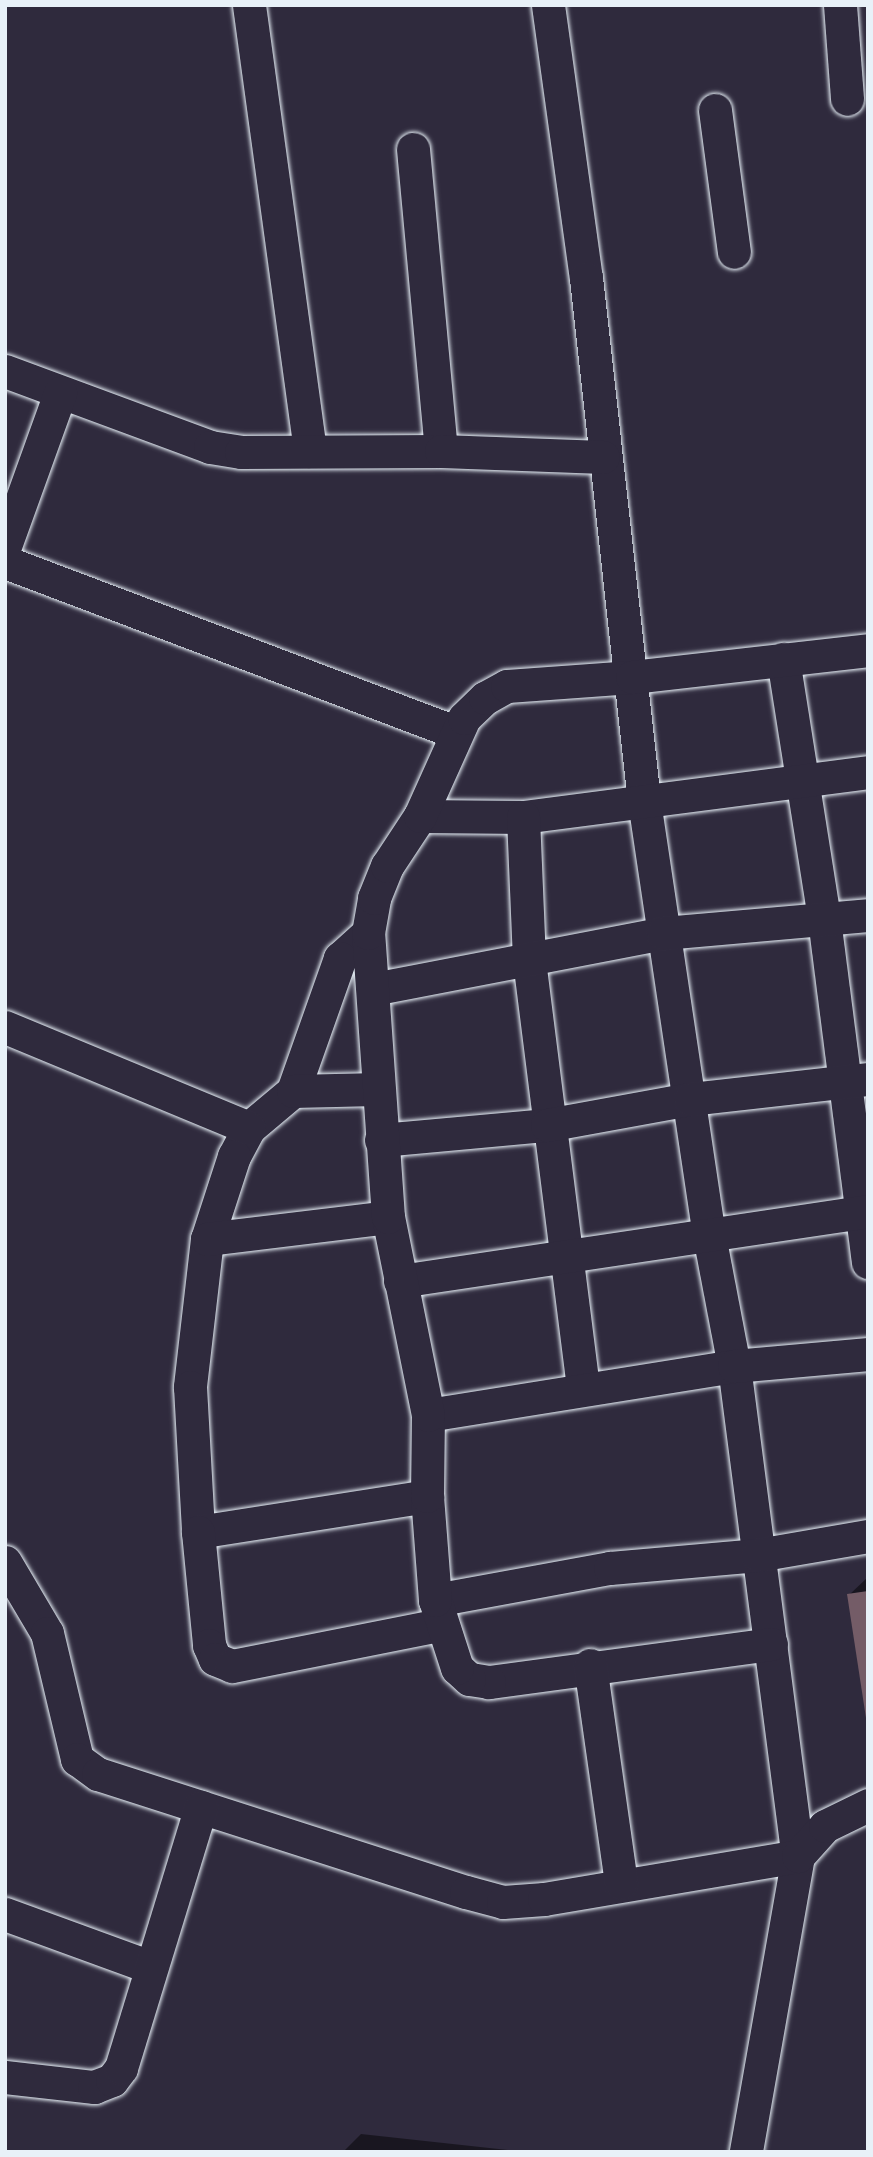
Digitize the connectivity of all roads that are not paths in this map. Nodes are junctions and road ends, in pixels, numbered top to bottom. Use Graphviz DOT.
graph roads {
  1 [pos="249,5"];
  2 [pos="548,5"];
  3 [pos="840,5"];
  4 [pos="847,99"];
  5 [pos="715,110"];
  6 [pos="413,149"];
  7 [pos="734,252"];
  8 [pos="5,371"];
  9 [pos="60,393"];
  10 [pos="310,451"];
  11 [pos="441,451"];
  12 [pos="603,457"];
  13 [pos="5,546"];
  14 [pos="5,562"];
  15 [pos="868,650"];
  16 [pos="783,659"];
  17 [pos="632,677"];
  18 [pos="457,733"];
  19 [pos="868,772"];
  20 [pos="802,782"];
  21 [pos="644,801"];
  22 [pos="420,816"];
  23 [pos="523,817"];
  24 [pos="868,915"];
  25 [pos="824,919"];
  26 [pos="369,933"];
  27 [pos="663,933"];
  28 [pos="529,960"];
  29 [pos="373,989"];
  30 [pos="5,1027"];
  31 [pos="857,1080"];
  32 [pos="378,1089"];
  33 [pos="293,1091"];
  34 [pos="690,1099"];
  35 [pos="547,1125"];
  36 [pos="249,1128"];
  37 [pos="381,1140"];
  38 [pos="863,1211"];
  39 [pos="388,1217"];
  40 [pos="709,1235"];
  41 [pos="207,1240"];
  42 [pos="567,1252"];
  43 [pos="868,1262"];
  44 [pos="400,1281"];
  45 [pos="868,1354"];
  46 [pos="734,1366"];
  47 [pos="583,1388"];
  48 [pos="428,1415"];
  49 [pos="427,1496"];
  50 [pos="198,1532"];
  51 [pos="868,1536"];
  52 [pos="758,1555"];
  53 [pos="5,1562"];
  54 [pos="437,1612"];
  55 [pos="771,1644"];
  56 [pos="590,1665"];
  57 [pos="868,1805"];
  58 [pos="201,1807"];
  59 [pos="798,1856"];
  60 [pos="621,1883"];
  61 [pos="5,1914"];
  62 [pos="151,1967"];
  63 [pos="5,2077"];
  64 [pos="746,2152"];
  1 -- 10 [label="street"];
  2 -- 12 [label="street"];
  3 -- 4 [label="street"];
  5 -- 7 [label="street"];
  6 -- 11 [label="street"];
  8 -- 9 [label="street"];
  9 -- 10 [label="street"];
  9 -- 13 [label="street"];
  10 -- 11 [label="street"];
  11 -- 12 [label="street"];
  12 -- 17 [label="street"];
  14 -- 18 [label="street"];
  15 -- 16 [label="street"];
  16 -- 17 [label="street"];
  16 -- 20 [label="street"];
  17 -- 18 [label="street"];
  17 -- 21 [label="street"];
  18 -- 22 [label="street"];
  19 -- 20 [label="street"];
  20 -- 21 [label="street"];
  20 -- 25 [label="street"];
  21 -- 23 [label="street"];
  21 -- 27 [label="street"];
  22 -- 23 [label="street"];
  22 -- 26 [label="street"];
  23 -- 28 [label="street"];
  24 -- 25 [label="street"];
  25 -- 27 [label="street"];
  25 -- 31 [label="street"];
  26 -- 29 [label="street"];
  26 -- 33 [label="street"];
  27 -- 28 [label="street"];
  27 -- 34 [label="street"];
  28 -- 29 [label="street"];
  28 -- 35 [label="street"];
  29 -- 32 [label="street"];
  30 -- 36 [label="street"];
  31 -- 34 [label="street"];
  31 -- 38 [label="street"];
  32 -- 33 [label="street"];
  32 -- 37 [label="street"];
  33 -- 36 [label="street"];
  34 -- 35 [label="street"];
  34 -- 40 [label="street"];
  35 -- 37 [label="street"];
  35 -- 42 [label="street"];
  36 -- 41 [label="street"];
  37 -- 39 [label="street"];
  38 -- 40 [label="street"];
  38 -- 43 [label="street"];
  39 -- 41 [label="street"];
  39 -- 44 [label="street"];
  40 -- 42 [label="street"];
  40 -- 46 [label="street"];
  41 -- 50 [label="street"];
  42 -- 44 [label="street"];
  42 -- 47 [label="street"];
  44 -- 48 [label="street"];
  45 -- 46 [label="street"];
  46 -- 47 [label="street"];
  46 -- 52 [label="street"];
  47 -- 48 [label="street"];
  48 -- 49 [label="street"];
  49 -- 50 [label="street"];
  49 -- 54 [label="street"];
  50 -- 54 [label="street"];
  51 -- 52 [label="street"];
  52 -- 54 [label="street"];
  52 -- 55 [label="street"];
  53 -- 58 [label="street"];
  54 -- 56 [label="street"];
  55 -- 56 [label="street"];
  55 -- 59 [label="street"];
  56 -- 60 [label="street"];
  57 -- 59 [label="street"];
  58 -- 60 [label="street"];
  58 -- 62 [label="street"];
  59 -- 60 [label="street"];
  59 -- 64 [label="street"];
  61 -- 62 [label="street"];
  62 -- 63 [label="street"];
}
